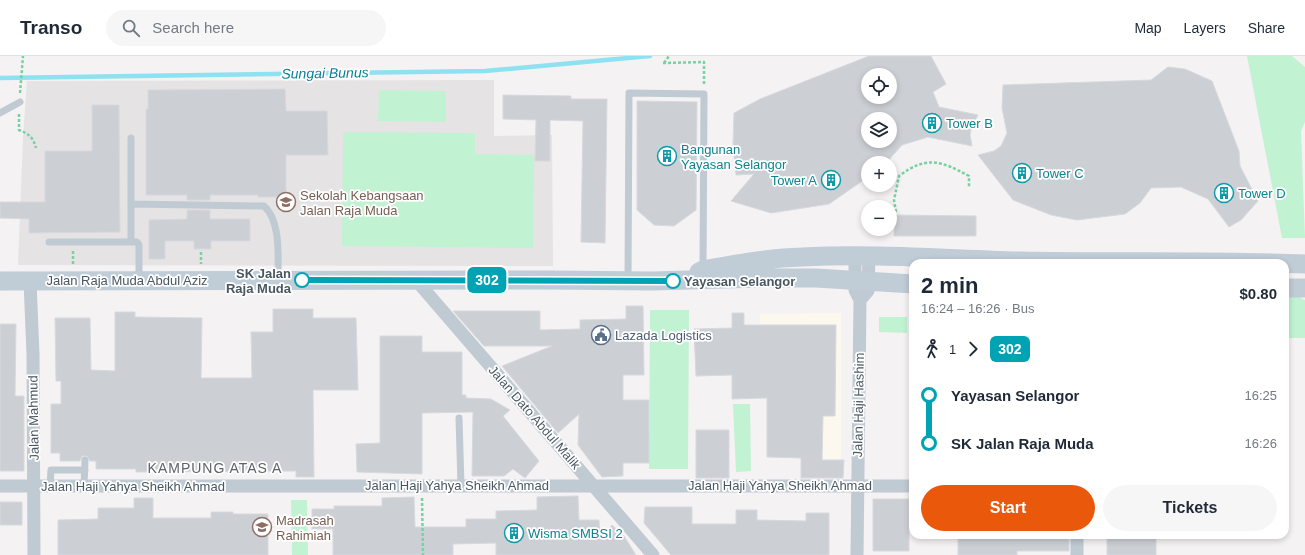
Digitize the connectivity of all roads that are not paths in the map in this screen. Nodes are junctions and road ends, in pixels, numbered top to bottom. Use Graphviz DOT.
graph roads {
  1 [pos="20,102"];
  2 [pos="0,113"];
  3 [pos="131,138"];
  4 [pos="131,204"];
  5 [pos="131,241"];
  6 [pos="49,242"];
  7 [pos="862,257"];
  8 [pos="1305,258"];
  9 [pos="941,259"];
  10 [pos="1289,259"];
  11 [pos="1289,263"];
  12 [pos="1305,264"];
  13 [pos="703,270"];
  14 [pos="139,280"];
  15 [pos="278,280"];
  16 [pos="416,280"];
  17 [pos="861,280"];
  18 [pos="0,281"];
  19 [pos="30,281"];
  20 [pos="628,281"];
  21 [pos="687,281"];
  22 [pos="909,284"];
  23 [pos="1289,288"];
  24 [pos="1305,288"];
  25 [pos="460,418"];
  26 [pos="85,460"];
  27 [pos="85,470"];
  28 [pos="593,485"];
  29 [pos="0,486"];
  30 [pos="34,486"];
  31 [pos="50,486"];
  32 [pos="84,486"];
  33 [pos="461,486"];
  34 [pos="857,486"];
  35 [pos="909,486"];
  36 [pos="1077,539"];
  37 [pos="34,555"];
  38 [pos="653,555"];
  39 [pos="856,555"];
  40 [pos="1077,555"];
  1 -- 2 [label="lane"];
  3 -- 4 [label="lane"];
  4 -- 5 [label="lane"];
  4 -- 15 [label="lane"];
  5 -- 6 [label="lane"];
  5 -- 14 [label="lane"];
  7 -- 9 [label="main road"];
  7 -- 13 [label="main road"];
  7 -- 17 [label="street, Jalan Haji Hashim"];
  8 -- 10 [label="lane"];
  11 -- 12 [label="main road"];
  13 -- 20 [label="lane"];
  13 -- 21 [label="main road"];
  14 -- 15 [label="main road, Jalan Raja Muda Abdul Aziz"];
  14 -- 19 [label="main road, Jalan Raja Muda Abdul Aziz"];
  15 -- 16 [label="main road, Jalan Raja Muda Abdul Aziz"];
  16 -- 20 [label="main road, Jalan Raja Muda Abdul Aziz"];
  16 -- 28 [label="street, Jalan Dato Abdul Malik"];
  17 -- 21 [label="main road, Jalan Raja Muda Abdul Aziz"];
  17 -- 22 [label="main road, Jalan Raja Muda Abdul Aziz"];
  17 -- 34 [label="street, Jalan Haji Hashim"];
  18 -- 19 [label="main road, Jalan Raja Muda Abdul Aziz"];
  19 -- 30 [label="street, Jalan Mahmud"];
  20 -- 21 [label="main road, Jalan Raja Muda Abdul Aziz"];
  23 -- 24 [label="main road"];
  25 -- 33 [label="lane"];
  26 -- 27 [label="lane"];
  27 -- 31 [label="lane"];
  27 -- 32 [label="lane"];
  28 -- 33 [label="street, Jalan Haji Yahya Sheikh Ahmad"];
  28 -- 34 [label="street, Jalan Haji Yahya Sheikh Ahmad"];
  28 -- 38 [label="street, Jalan Dato Abdul Malik"];
  29 -- 30 [label="street, Jalan Haji Yahya Sheikh Ahmad"];
  30 -- 31 [label="street, Jalan Haji Yahya Sheikh Ahmad"];
  30 -- 37 [label="street, Jalan Mahmud"];
  31 -- 32 [label="street, Jalan Haji Yahya Sheikh Ahmad"];
  32 -- 33 [label="street, Jalan Haji Yahya Sheikh Ahmad"];
  34 -- 35 [label="street, Jalan Haji Yahya Sheikh Ahmad"];
  34 -- 39 [label="street, Jalan Haji Hashim"];
  36 -- 40 [label="street"];
}
